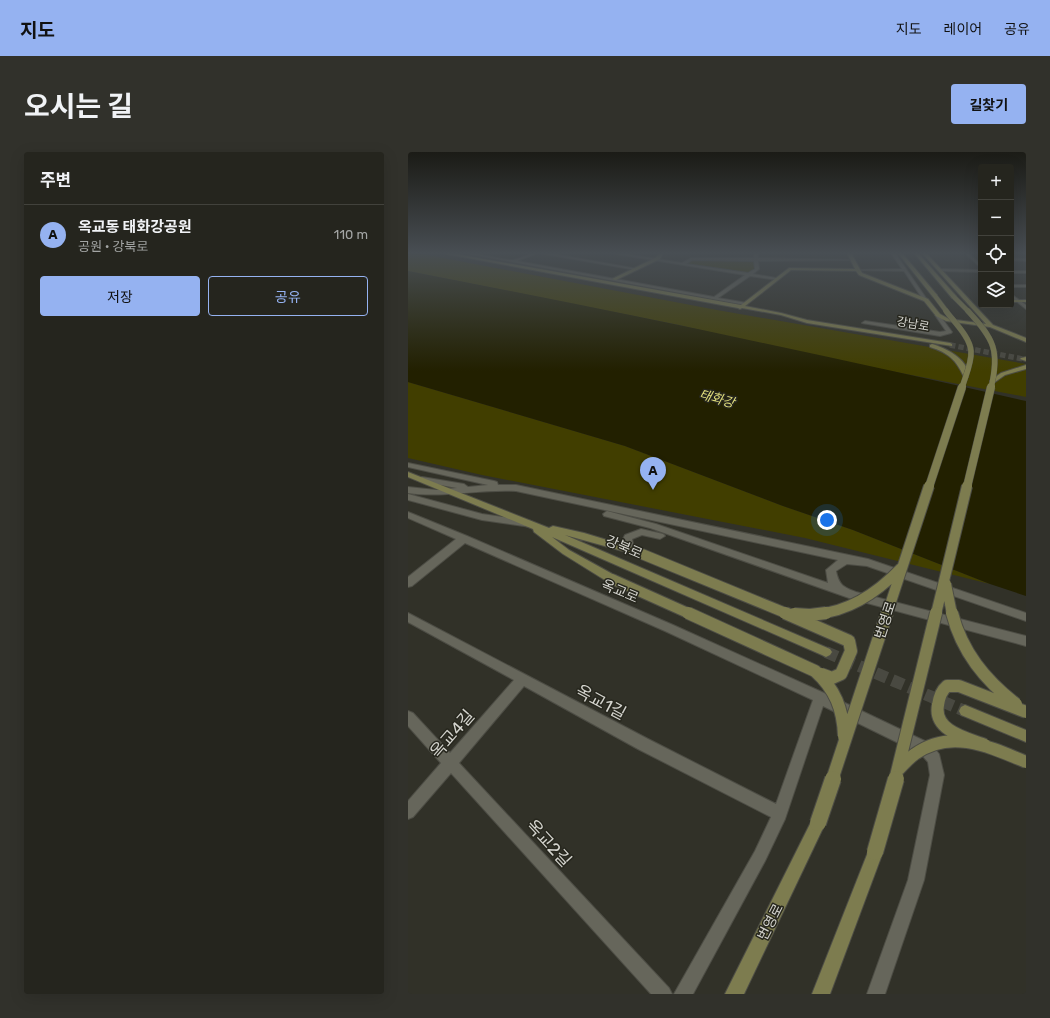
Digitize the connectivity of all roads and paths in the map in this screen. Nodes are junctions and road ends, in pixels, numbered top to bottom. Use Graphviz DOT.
graph roads {
  1 [pos="655,292"];
  2 [pos="685,292"];
  3 [pos="723,292"];
  4 [pos="760,292"];
  5 [pos="910,292"];
  6 [pos="925,292"];
  7 [pos="926,292"];
  8 [pos="951,292"];
  9 [pos="961,292"];
  10 [pos="1014,297"];
  11 [pos="715,298"];
  12 [pos="930,298"];
  13 [pos="968,300"];
  14 [pos="974,300"];
  15 [pos="1014,301"];
  16 [pos="1018,301"];
  17 [pos="1026,301"];
  18 [pos="745,304"];
  19 [pos="740,308"];
  20 [pos="1026,308"];
  21 [pos="781,314"];
  22 [pos="938,315"];
  23 [pos="865,323"];
  24 [pos="991,326"];
  25 [pos="1026,340"];
  26 [pos="951,343"];
  27 [pos="1026,367"];
  28 [pos="966,376"];
  29 [pos="993,382"];
  30 [pos="408,465"];
  31 [pos="410,475"];
  32 [pos="516,488"];
  33 [pos="476,489"];
  34 [pos="408,490"];
  35 [pos="453,492"];
  36 [pos="408,497"];
  37 [pos="408,515"];
  38 [pos="531,524"];
  39 [pos="464,538"];
  40 [pos="637,552"];
  41 [pos="868,563"];
  42 [pos="904,564"];
  43 [pos="945,578"];
  44 [pos="408,583"];
  45 [pos="852,595"];
  46 [pos="780,611"];
  47 [pos="408,617"];
  48 [pos="1026,617"];
  49 [pos="1026,641"];
  50 [pos="826,652"];
  51 [pos="815,671"];
  52 [pos="523,680"];
  53 [pos="820,696"];
  54 [pos="965,711"];
  55 [pos="1026,711"];
  56 [pos="408,717"];
  57 [pos="1026,736"];
  58 [pos="844,746"];
  59 [pos="985,746"];
  60 [pos="1026,762"];
  61 [pos="450,763"];
  62 [pos="898,771"];
  63 [pos="408,812"];
  64 [pos="780,814"];
  65 [pos="663,994"];
  66 [pos="683,994"];
  67 [pos="734,994"];
  68 [pos="821,994"];
  69 [pos="876,994"];
  1 -- 19 [label="main road, 강남로"];
  2 -- 11 [label="street"];
  3 -- 11 [label="street"];
  4 -- 18 [label="main road"];
  5 -- 12 [label="main road"];
  6 -- 12 [label="street"];
  7 -- 12 [label="main road, 번영로"];
  8 -- 29 [label="main road, bridge"];
  9 -- 13 [label="main road"];
  10 -- 16 [label="street"];
  11 -- 18 [label="street"];
  12 -- 22 [label="main road"];
  12 -- 28 [label="main road, 번영로, bridge"];
  13 -- 14 [label="main road"];
  13 -- 24 [label="main road"];
  15 -- 16 [label="main road"];
  16 -- 17 [label="main road"];
  16 -- 20 [label="street"];
  18 -- 19 [label="main road"];
  18 -- 21 [label="main road"];
  19 -- 21 [label="main road, 강남로"];
  19 -- 28 [label="main road"];
  21 -- 26 [label="main road, 강남로"];
  22 -- 23 [label="street"];
  22 -- 24 [label="main road"];
  24 -- 25 [label="main road"];
  27 -- 29 [label="main road"];
  28 -- 42 [label="main road, 번영로, bridge"];
  29 -- 43 [label="main road, bridge"];
  30 -- 32 [label="street"];
  31 -- 33 [label="street"];
  31 -- 35 [label="main road, 강북로"];
  32 -- 33 [label="street"];
  32 -- 41 [label="street"];
  33 -- 35 [label="street"];
  33 -- 45 [label="street"];
  34 -- 35 [label="street"];
  35 -- 38 [label="main road, 강북로"];
  36 -- 38 [label="street"];
  37 -- 39 [label="street, 옥교로"];
  38 -- 40 [label="main road"];
  38 -- 50 [label="main road, 강북로"];
  38 -- 51 [label="main road, bridge"];
  39 -- 44 [label="street"];
  39 -- 53 [label="street, 옥교로"];
  40 -- 45 [label="street"];
  40 -- 46 [label="main road, bridge"];
  41 -- 45 [label="street"];
  41 -- 48 [label="street"];
  42 -- 46 [label="main road, bridge"];
  42 -- 58 [label="main road, 번영로, bridge"];
  43 -- 55 [label="main road, bridge"];
  43 -- 62 [label="main road, bridge"];
  45 -- 49 [label="street"];
  46 -- 51 [label="main road, bridge"];
  47 -- 52 [label="street, 옥교1길"];
  51 -- 58 [label="main road, bridge"];
  52 -- 61 [label="street, 옥교4길"];
  52 -- 64 [label="street, 옥교1길"];
  53 -- 64 [label="street"];
  53 -- 69 [label="street, 옥교로"];
  54 -- 57 [label="main road"];
  55 -- 59 [label="main road, bridge"];
  56 -- 61 [label="street, 옥교2길"];
  58 -- 67 [label="main road, 번영로, bridge"];
  59 -- 60 [label="main road, bridge"];
  59 -- 62 [label="main road, bridge"];
  61 -- 63 [label="street, 옥교4길"];
  61 -- 65 [label="street, 옥교2길"];
  62 -- 68 [label="main road, bridge"];
  64 -- 66 [label="street"];
}
